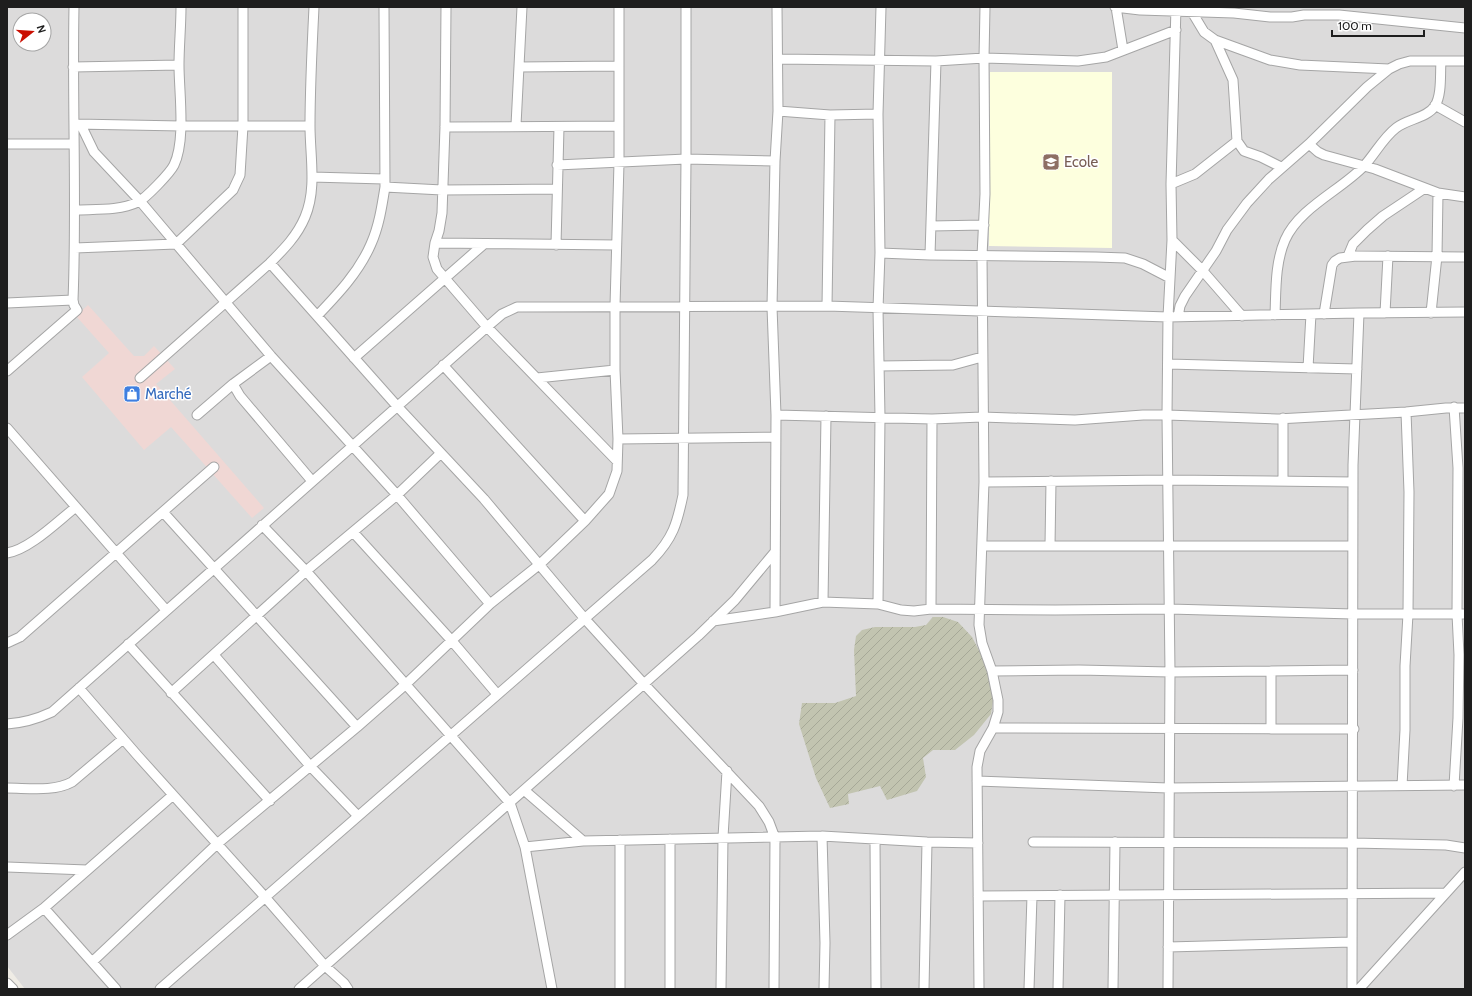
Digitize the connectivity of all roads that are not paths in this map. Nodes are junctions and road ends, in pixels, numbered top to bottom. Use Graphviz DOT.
graph roads {
  1 [pos="74,7"];
  2 [pos="181,7"];
  3 [pos="242,7"];
  4 [pos="314,7"];
  5 [pos="384,7"];
  6 [pos="446,7"];
  7 [pos="522,7"];
  8 [pos="619,7"];
  9 [pos="686,7"];
  10 [pos="777,7"];
  11 [pos="881,7"];
  12 [pos="985,7"];
  13 [pos="1115,7"];
  14 [pos="1176,9"];
  15 [pos="1252,11"];
  16 [pos="1192,12"];
  17 [pos="1465,28"];
  18 [pos="1176,30"];
  19 [pos="1215,40"];
  20 [pos="1123,50"];
  21 [pos="984,58"];
  22 [pos="778,59"];
  23 [pos="879,61"];
  24 [pos="936,61"];
  25 [pos="1441,61"];
  26 [pos="1465,61"];
  27 [pos="179,65"];
  28 [pos="619,66"];
  29 [pos="73,67"];
  30 [pos="519,68"];
  31 [pos="1389,68"];
  32 [pos="1435,105"];
  33 [pos="778,111"];
  34 [pos="878,114"];
  35 [pos="830,115"];
  36 [pos="1465,122"];
  37 [pos="78,124"];
  38 [pos="516,125"];
  39 [pos="180,126"];
  40 [pos="243,126"];
  41 [pos="310,126"];
  42 [pos="559,126"];
  43 [pos="619,126"];
  44 [pos="445,127"];
  45 [pos="1236,141"];
  46 [pos="7,144"];
  47 [pos="74,144"];
  48 [pos="1309,144"];
  49 [pos="686,159"];
  50 [pos="775,161"];
  51 [pos="619,163"];
  52 [pos="557,165"];
  53 [pos="1364,166"];
  54 [pos="1281,167"];
  55 [pos="312,177"];
  56 [pos="384,183"];
  57 [pos="1171,184"];
  58 [pos="1425,188"];
  59 [pos="557,189"];
  60 [pos="442,190"];
  61 [pos="1438,193"];
  62 [pos="1465,197"];
  63 [pos="140,201"];
  64 [pos="75,210"];
  65 [pos="984,224"];
  66 [pos="931,226"];
  67 [pos="1172,240"];
  68 [pos="435,243"];
  69 [pos="176,244"];
  70 [pos="484,244"];
  71 [pos="556,245"];
  72 [pos="616,245"];
  73 [pos="75,248"];
  74 [pos="880,253"];
  75 [pos="930,255"];
  76 [pos="982,256"];
  77 [pos="1348,256"];
  78 [pos="1388,256"];
  79 [pos="1437,256"];
  80 [pos="1465,258"];
  81 [pos="270,263"];
  82 [pos="1202,270"];
  83 [pos="1170,278"];
  84 [pos="445,280"];
  85 [pos="73,300"];
  86 [pos="7,303"];
  87 [pos="225,303"];
  88 [pos="615,306"];
  89 [pos="684,306"];
  90 [pos="827,306"];
  91 [pos="772,307"];
  92 [pos="878,308"];
  93 [pos="982,311"];
  94 [pos="1465,312"];
  95 [pos="1359,313"];
  96 [pos="1385,313"];
  97 [pos="1431,313"];
  98 [pos="1311,314"];
  99 [pos="1324,314"];
  100 [pos="1275,315"];
  101 [pos="317,316"];
  102 [pos="1242,316"];
  103 [pos="1168,317"];
  104 [pos="1178,317"];
  105 [pos="487,327"];
  106 [pos="270,356"];
  107 [pos="982,357"];
  108 [pos="354,358"];
  109 [pos="1168,364"];
  110 [pos="443,365"];
  111 [pos="879,366"];
  112 [pos="1308,368"];
  113 [pos="1357,369"];
  114 [pos="615,370"];
  115 [pos="7,371"];
  116 [pos="140,378"];
  117 [pos="537,378"];
  118 [pos="233,384"];
  119 [pos="397,406"];
  120 [pos="1454,408"];
  121 [pos="1465,408"];
  122 [pos="1406,412"];
  123 [pos="197,415"];
  124 [pos="776,415"];
  125 [pos="1167,415"];
  126 [pos="1355,415"];
  127 [pos="826,416"];
  128 [pos="880,416"];
  129 [pos="982,417"];
  130 [pos="1283,418"];
  131 [pos="932,419"];
  132 [pos="7,428"];
  133 [pos="775,436"];
  134 [pos="684,438"];
  135 [pos="618,439"];
  136 [pos="352,445"];
  137 [pos="441,453"];
  138 [pos="617,461"];
  139 [pos="214,467"];
  140 [pos="1168,480"];
  141 [pos="312,481"];
  142 [pos="1051,481"];
  143 [pos="1283,481"];
  144 [pos="984,482"];
  145 [pos="1353,482"];
  146 [pos="397,495"];
  147 [pos="76,507"];
  148 [pos="163,512"];
  149 [pos="585,521"];
  150 [pos="262,525"];
  151 [pos="353,532"];
  152 [pos="982,546"];
  153 [pos="1050,546"];
  154 [pos="1169,546"];
  155 [pos="1352,546"];
  156 [pos="7,553"];
  157 [pos="116,553"];
  158 [pos="774,553"];
  159 [pos="540,564"];
  160 [pos="213,568"];
  161 [pos="306,571"];
  162 [pos="823,602"];
  163 [pos="490,604"];
  164 [pos="878,604"];
  165 [pos="931,609"];
  166 [pos="980,609"];
  167 [pos="1169,609"];
  168 [pos="166,610"];
  169 [pos="775,612"];
  170 [pos="1353,614"];
  171 [pos="1408,614"];
  172 [pos="1461,614"];
  173 [pos="256,616"];
  174 [pos="585,619"];
  175 [pos="713,621"];
  176 [pos="452,641"];
  177 [pos="7,643"];
  178 [pos="128,644"];
  179 [pos="214,655"];
  180 [pos="1353,670"];
  181 [pos="1271,671"];
  182 [pos="992,672"];
  183 [pos="1170,672"];
  184 [pos="406,684"];
  185 [pos="644,684"];
  186 [pos="79,688"];
  187 [pos="171,693"];
  188 [pos="498,694"];
  189 [pos="7,724"];
  190 [pos="357,727"];
  191 [pos="993,728"];
  192 [pos="1170,728"];
  193 [pos="1271,729"];
  194 [pos="1354,729"];
  195 [pos="450,736"];
  196 [pos="123,739"];
  197 [pos="311,767"];
  198 [pos="727,771"];
  199 [pos="977,781"];
  200 [pos="1465,785"];
  201 [pos="1353,786"];
  202 [pos="1402,786"];
  203 [pos="1454,786"];
  204 [pos="7,788"];
  205 [pos="1168,788"];
  206 [pos="524,790"];
  207 [pos="173,795"];
  208 [pos="270,801"];
  209 [pos="510,803"];
  210 [pos="358,816"];
  211 [pos="822,836"];
  212 [pos="723,838"];
  213 [pos="775,838"];
  214 [pos="670,839"];
  215 [pos="620,840"];
  216 [pos="875,840"];
  217 [pos="583,841"];
  218 [pos="928,842"];
  219 [pos="1033,842"];
  220 [pos="1115,842"];
  221 [pos="1168,842"];
  222 [pos="978,843"];
  223 [pos="1352,843"];
  224 [pos="217,844"];
  225 [pos="526,847"];
  226 [pos="1465,848"];
  227 [pos="7,867"];
  228 [pos="87,870"];
  229 [pos="1465,872"];
  230 [pos="1446,893"];
  231 [pos="1168,894"];
  232 [pos="1352,894"];
  233 [pos="1060,895"];
  234 [pos="1114,895"];
  235 [pos="978,896"];
  236 [pos="1032,896"];
  237 [pos="265,897"];
  238 [pos="44,908"];
  239 [pos="7,935"];
  240 [pos="1351,942"];
  241 [pos="1168,947"];
  242 [pos="92,962"];
  243 [pos="325,966"];
  244 [pos="7,983"];
  245 [pos="13,989"];
  246 [pos="116,989"];
  247 [pos="160,989"];
  248 [pos="299,989"];
  249 [pos="348,989"];
  250 [pos="552,989"];
  251 [pos="620,989"];
  252 [pos="670,989"];
  253 [pos="721,989"];
  254 [pos="774,989"];
  255 [pos="824,989"];
  256 [pos="876,989"];
  257 [pos="924,989"];
  258 [pos="979,989"];
  259 [pos="1029,989"];
  260 [pos="1058,989"];
  261 [pos="1113,989"];
  262 [pos="1168,989"];
  263 [pos="1352,989"];
  264 [pos="1359,989"];
  1 -- 29 [label="street"];
  2 -- 27 [label="street"];
  3 -- 40 [label="street"];
  4 -- 41 [label="street"];
  5 -- 56 [label="street"];
  6 -- 44 [label="street"];
  7 -- 30 [label="street"];
  8 -- 28 [label="street"];
  9 -- 49 [label="street"];
  10 -- 22 [label="street"];
  11 -- 23 [label="street"];
  12 -- 21 [label="street"];
  13 -- 14 [label="street"];
  13 -- 20 [label="street"];
  14 -- 16 [label="street"];
  14 -- 18 [label="street"];
  15 -- 16 [label="street"];
  15 -- 17 [label="street"];
  16 -- 19 [label="street"];
  18 -- 20 [label="street"];
  18 -- 57 [label="street"];
  19 -- 31 [label="street"];
  19 -- 45 [label="street"];
  20 -- 21 [label="street"];
  21 -- 24 [label="street"];
  21 -- 65 [label="street"];
  22 -- 23 [label="street"];
  22 -- 33 [label="street"];
  23 -- 24 [label="street"];
  23 -- 34 [label="street"];
  24 -- 66 [label="street"];
  25 -- 26 [label="street"];
  25 -- 31 [label="street"];
  25 -- 32 [label="street"];
  27 -- 29 [label="street"];
  27 -- 39 [label="street"];
  28 -- 30 [label="street"];
  28 -- 43 [label="street"];
  29 -- 37 [label="street"];
  30 -- 38 [label="street"];
  31 -- 48 [label="street"];
  32 -- 36 [label="street"];
  32 -- 53 [label="street"];
  33 -- 35 [label="street"];
  33 -- 50 [label="street"];
  34 -- 35 [label="street"];
  34 -- 74 [label="street"];
  35 -- 90 [label="street"];
  37 -- 39 [label="street"];
  37 -- 47 [label="street"];
  37 -- 63 [label="street"];
  38 -- 42 [label="street"];
  38 -- 44 [label="street"];
  39 -- 40 [label="street"];
  39 -- 63 [label="street"];
  40 -- 41 [label="street"];
  40 -- 69 [label="street"];
  41 -- 55 [label="street"];
  42 -- 43 [label="street"];
  42 -- 52 [label="street"];
  43 -- 51 [label="street"];
  44 -- 60 [label="street"];
  45 -- 54 [label="street"];
  45 -- 57 [label="street"];
  46 -- 47 [label="street"];
  47 -- 64 [label="street"];
  48 -- 53 [label="street"];
  48 -- 54 [label="street"];
  49 -- 50 [label="street"];
  49 -- 51 [label="street"];
  49 -- 89 [label="street"];
  50 -- 91 [label="street"];
  51 -- 52 [label="street"];
  51 -- 72 [label="street"];
  52 -- 59 [label="street"];
  53 -- 58 [label="street"];
  53 -- 100 [label="street"];
  54 -- 82 [label="street"];
  55 -- 56 [label="street"];
  55 -- 81 [label="street"];
  56 -- 60 [label="street"];
  56 -- 101 [label="street"];
  57 -- 67 [label="street"];
  58 -- 61 [label="street"];
  58 -- 77 [label="street"];
  59 -- 60 [label="street"];
  59 -- 71 [label="street"];
  60 -- 68 [label="street"];
  61 -- 62 [label="street"];
  61 -- 79 [label="street"];
  63 -- 64 [label="street"];
  63 -- 69 [label="street"];
  64 -- 73 [label="street"];
  65 -- 66 [label="street"];
  65 -- 76 [label="street"];
  66 -- 75 [label="street"];
  67 -- 82 [label="street"];
  67 -- 83 [label="street"];
  68 -- 70 [label="street"];
  68 -- 84 [label="street"];
  69 -- 73 [label="street"];
  69 -- 87 [label="street"];
  70 -- 71 [label="street"];
  70 -- 84 [label="street"];
  71 -- 72 [label="street"];
  72 -- 88 [label="street"];
  73 -- 85 [label="street"];
  74 -- 75 [label="street"];
  74 -- 92 [label="street"];
  75 -- 76 [label="street"];
  76 -- 83 [label="street"];
  76 -- 93 [label="street"];
  77 -- 78 [label="street"];
  77 -- 99 [label="street"];
  78 -- 79 [label="street"];
  78 -- 96 [label="street"];
  79 -- 80 [label="street"];
  79 -- 97 [label="street"];
  81 -- 87 [label="street"];
  81 -- 101 [label="street"];
  82 -- 102 [label="street"];
  82 -- 104 [label="street"];
  83 -- 103 [label="street"];
  84 -- 105 [label="street"];
  84 -- 108 [label="street"];
  85 -- 86 [label="street"];
  85 -- 115 [label="street"];
  87 -- 106 [label="street"];
  87 -- 116 [label="street"];
  88 -- 89 [label="street"];
  88 -- 105 [label="street"];
  88 -- 114 [label="street"];
  89 -- 91 [label="street"];
  89 -- 134 [label="street"];
  90 -- 91 [label="street"];
  90 -- 92 [label="street"];
  91 -- 124 [label="street"];
  92 -- 93 [label="street"];
  92 -- 111 [label="street"];
  93 -- 103 [label="street"];
  93 -- 107 [label="street"];
  94 -- 97 [label="street"];
  95 -- 96 [label="street"];
  95 -- 99 [label="street"];
  95 -- 113 [label="street"];
  96 -- 97 [label="street"];
  98 -- 99 [label="street"];
  98 -- 100 [label="street"];
  98 -- 112 [label="street"];
  100 -- 102 [label="street"];
  101 -- 108 [label="street"];
  102 -- 104 [label="street"];
  103 -- 104 [label="street"];
  103 -- 109 [label="street"];
  105 -- 110 [label="street"];
  105 -- 117 [label="street"];
  106 -- 118 [label="street"];
  106 -- 136 [label="street"];
  107 -- 111 [label="street"];
  107 -- 129 [label="street"];
  108 -- 119 [label="street"];
  109 -- 112 [label="street"];
  109 -- 125 [label="street"];
  110 -- 119 [label="street"];
  110 -- 149 [label="street"];
  111 -- 128 [label="street"];
  112 -- 113 [label="street"];
  113 -- 126 [label="street"];
  114 -- 117 [label="street"];
  114 -- 135 [label="street"];
  117 -- 138 [label="street"];
  118 -- 123 [label="street"];
  118 -- 141 [label="street"];
  119 -- 136 [label="street"];
  119 -- 137 [label="street"];
  120 -- 121 [label="street"];
  120 -- 122 [label="street"];
  120 -- 172 [label="street"];
  122 -- 126 [label="street"];
  122 -- 171 [label="street"];
  124 -- 127 [label="street"];
  124 -- 133 [label="street"];
  125 -- 129 [label="street"];
  125 -- 130 [label="street"];
  125 -- 140 [label="street"];
  126 -- 130 [label="street"];
  126 -- 145 [label="street"];
  127 -- 128 [label="street"];
  127 -- 162 [label="street"];
  128 -- 131 [label="street"];
  128 -- 164 [label="street"];
  129 -- 131 [label="street"];
  129 -- 144 [label="street"];
  130 -- 143 [label="street"];
  131 -- 165 [label="street"];
  132 -- 147 [label="street"];
  133 -- 134 [label="street"];
  133 -- 158 [label="street"];
  134 -- 135 [label="street"];
  134 -- 174 [label="street"];
  135 -- 138 [label="street"];
  136 -- 141 [label="street"];
  136 -- 146 [label="street"];
  137 -- 146 [label="street"];
  137 -- 159 [label="street"];
  138 -- 149 [label="street"];
  139 -- 148 [label="street"];
  140 -- 142 [label="street"];
  140 -- 143 [label="street"];
  140 -- 154 [label="street"];
  141 -- 150 [label="street"];
  142 -- 144 [label="street"];
  142 -- 153 [label="street"];
  143 -- 145 [label="street"];
  144 -- 152 [label="street"];
  145 -- 155 [label="street"];
  146 -- 151 [label="street"];
  146 -- 163 [label="street"];
  147 -- 156 [label="street"];
  147 -- 157 [label="street"];
  148 -- 157 [label="street"];
  148 -- 160 [label="street"];
  149 -- 159 [label="street"];
  150 -- 160 [label="street"];
  150 -- 161 [label="street"];
  151 -- 161 [label="street"];
  151 -- 176 [label="street"];
  152 -- 153 [label="street"];
  152 -- 166 [label="street"];
  153 -- 154 [label="street"];
  154 -- 155 [label="street"];
  154 -- 167 [label="street"];
  155 -- 170 [label="street"];
  157 -- 168 [label="street"];
  157 -- 177 [label="street"];
  158 -- 169 [label="street"];
  158 -- 175 [label="street"];
  159 -- 163 [label="street"];
  159 -- 174 [label="street"];
  160 -- 168 [label="street"];
  160 -- 173 [label="street"];
  161 -- 173 [label="street"];
  161 -- 184 [label="street"];
  162 -- 164 [label="street"];
  162 -- 169 [label="street"];
  163 -- 176 [label="street"];
  164 -- 165 [label="street"];
  165 -- 166 [label="street"];
  166 -- 167 [label="street"];
  166 -- 182 [label="street"];
  167 -- 170 [label="street"];
  167 -- 183 [label="street"];
  168 -- 178 [label="street"];
  169 -- 175 [label="street"];
  170 -- 171 [label="street"];
  170 -- 180 [label="street"];
  171 -- 172 [label="street"];
  171 -- 202 [label="street"];
  172 -- 203 [label="street"];
  173 -- 179 [label="street"];
  173 -- 190 [label="street"];
  174 -- 185 [label="street"];
  174 -- 188 [label="street"];
  175 -- 185 [label="street"];
  176 -- 184 [label="street"];
  176 -- 188 [label="street"];
  178 -- 186 [label="street"];
  178 -- 187 [label="street"];
  179 -- 187 [label="street"];
  179 -- 197 [label="street"];
  180 -- 181 [label="street"];
  180 -- 194 [label="street"];
  181 -- 183 [label="street"];
  181 -- 193 [label="street"];
  182 -- 183 [label="street"];
  182 -- 191 [label="street"];
  183 -- 192 [label="street"];
  184 -- 190 [label="street"];
  184 -- 195 [label="street"];
  185 -- 198 [label="street"];
  185 -- 206 [label="street"];
  186 -- 189 [label="street"];
  186 -- 196 [label="street"];
  187 -- 208 [label="street"];
  188 -- 195 [label="street"];
  190 -- 197 [label="street"];
  191 -- 192 [label="street"];
  191 -- 199 [label="street"];
  192 -- 193 [label="street"];
  192 -- 205 [label="street"];
  193 -- 194 [label="street"];
  194 -- 201 [label="street"];
  195 -- 209 [label="street"];
  195 -- 210 [label="street"];
  196 -- 204 [label="street"];
  196 -- 207 [label="street"];
  197 -- 208 [label="street"];
  197 -- 210 [label="street"];
  198 -- 212 [label="street"];
  198 -- 213 [label="street"];
  199 -- 205 [label="street"];
  199 -- 222 [label="street"];
  200 -- 203 [label="street"];
  201 -- 202 [label="street"];
  201 -- 205 [label="street"];
  201 -- 223 [label="street"];
  202 -- 203 [label="street"];
  205 -- 221 [label="street"];
  206 -- 209 [label="street"];
  206 -- 217 [label="street"];
  207 -- 224 [label="street"];
  207 -- 228 [label="street"];
  208 -- 224 [label="street"];
  209 -- 225 [label="street"];
  209 -- 243 [label="street"];
  210 -- 237 [label="street"];
  211 -- 213 [label="street"];
  211 -- 216 [label="street"];
  211 -- 255 [label="street"];
  212 -- 213 [label="street"];
  212 -- 214 [label="street"];
  212 -- 253 [label="street"];
  213 -- 254 [label="street"];
  214 -- 215 [label="street"];
  214 -- 252 [label="street"];
  215 -- 217 [label="street"];
  215 -- 251 [label="street"];
  216 -- 218 [label="street"];
  216 -- 256 [label="street"];
  217 -- 225 [label="street"];
  218 -- 222 [label="street"];
  218 -- 257 [label="street"];
  219 -- 220 [label="street"];
  220 -- 221 [label="street"];
  220 -- 234 [label="street"];
  221 -- 223 [label="street"];
  221 -- 231 [label="street"];
  222 -- 235 [label="street"];
  223 -- 226 [label="street"];
  223 -- 232 [label="street"];
  224 -- 237 [label="street"];
  224 -- 242 [label="street"];
  225 -- 250 [label="street"];
  227 -- 228 [label="street"];
  228 -- 238 [label="street"];
  229 -- 230 [label="street"];
  230 -- 232 [label="street"];
  230 -- 264 [label="street"];
  231 -- 232 [label="street"];
  231 -- 234 [label="street"];
  231 -- 241 [label="street"];
  232 -- 240 [label="street"];
  233 -- 234 [label="street"];
  233 -- 236 [label="street"];
  233 -- 260 [label="street"];
  234 -- 261 [label="street"];
  235 -- 236 [label="street"];
  235 -- 258 [label="street"];
  236 -- 259 [label="street"];
  237 -- 243 [label="street"];
  237 -- 247 [label="street"];
  238 -- 239 [label="street"];
  238 -- 242 [label="street"];
  240 -- 241 [label="street"];
  240 -- 263 [label="street"];
  241 -- 262 [label="street"];
  242 -- 246 [label="street"];
  243 -- 248 [label="street"];
  243 -- 249 [label="street"];
  244 -- 245 [label="street"];
}
